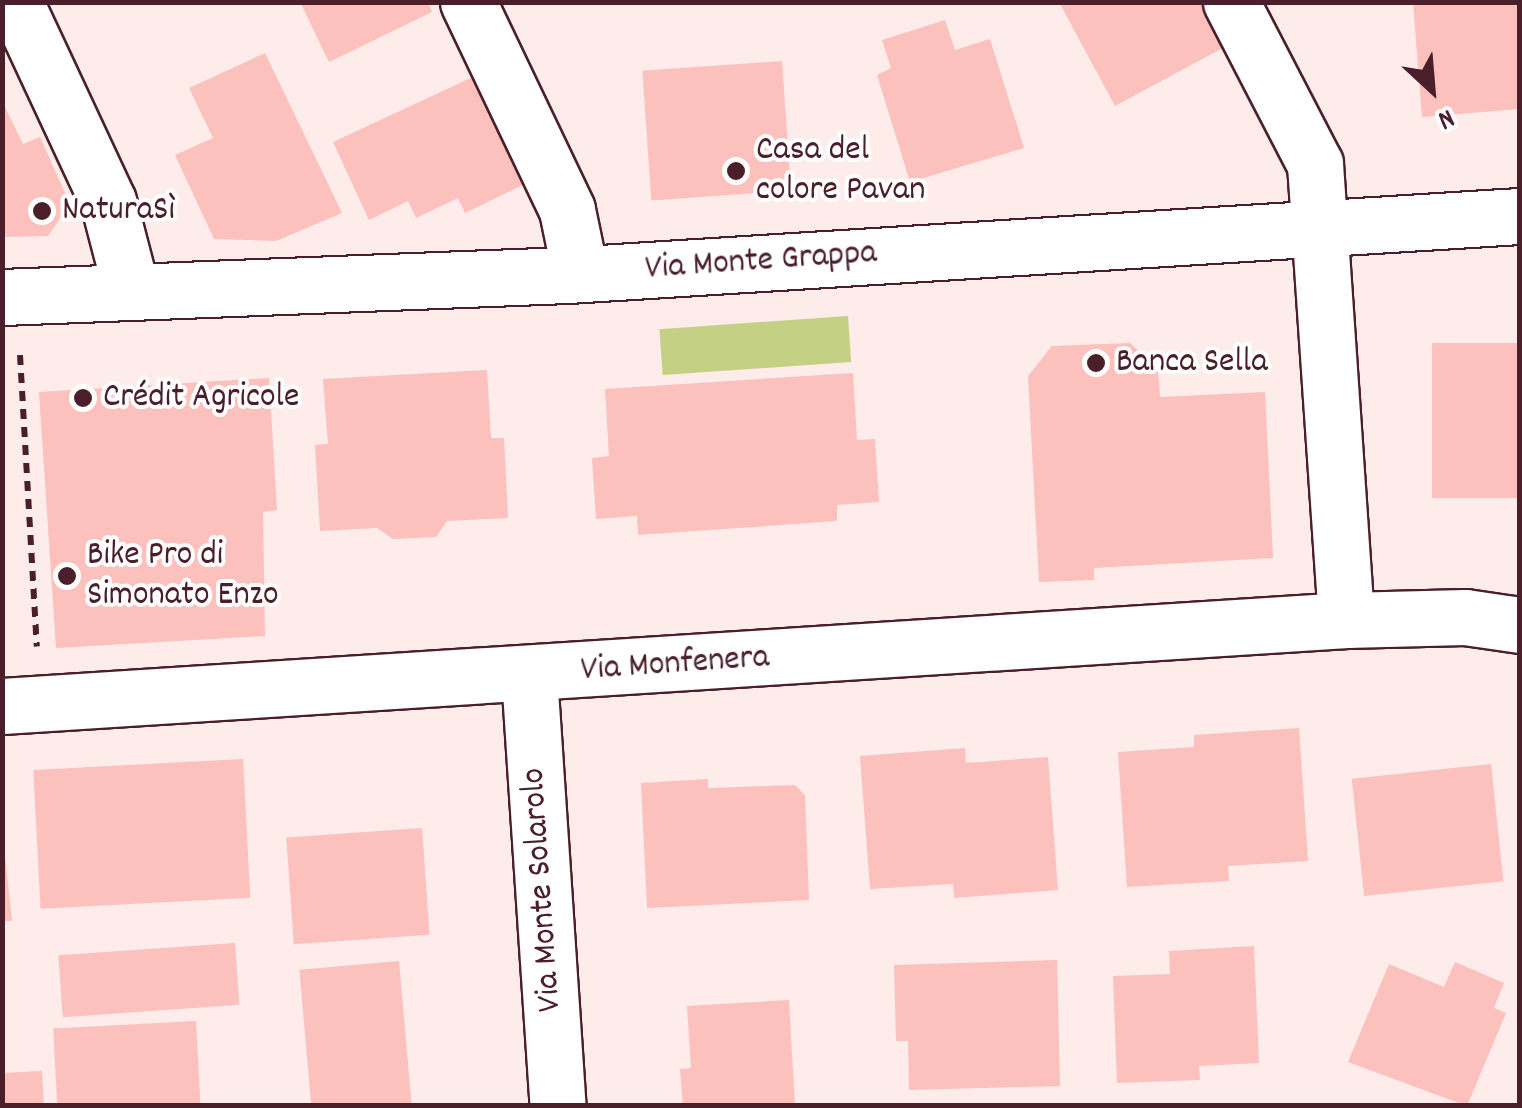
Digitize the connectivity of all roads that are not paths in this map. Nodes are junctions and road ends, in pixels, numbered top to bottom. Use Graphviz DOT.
graph roads {
  1 [pos="14,2"];
  2 [pos="468,2"];
  3 [pos="1231,2"];
  4 [pos="1520,216"];
  5 [pos="1319,226"];
  6 [pos="580,273"];
  7 [pos="131,289"];
  8 [pos="11,320"];
  9 [pos="1346,620"];
  10 [pos="1520,625"];
  11 [pos="529,675"];
  12 [pos="2,706"];
  13 [pos="558,1106"];
  1 -- 7 [label="street"];
  2 -- 6 [label="street"];
  3 -- 5 [label="street"];
  4 -- 5 [label="street, Via Monte Grappa"];
  5 -- 6 [label="street, Via Monte Grappa"];
  5 -- 9 [label="street"];
  6 -- 7 [label="street, Via Monte Grappa"];
  7 -- 8 [label="street, Via Monte Grappa"];
  9 -- 10 [label="street, Via Monfenera"];
  9 -- 11 [label="street, Via Monfenera"];
  11 -- 12 [label="street, Via Monfenera"];
  11 -- 13 [label="street, Via Monte Solarolo"];
}
